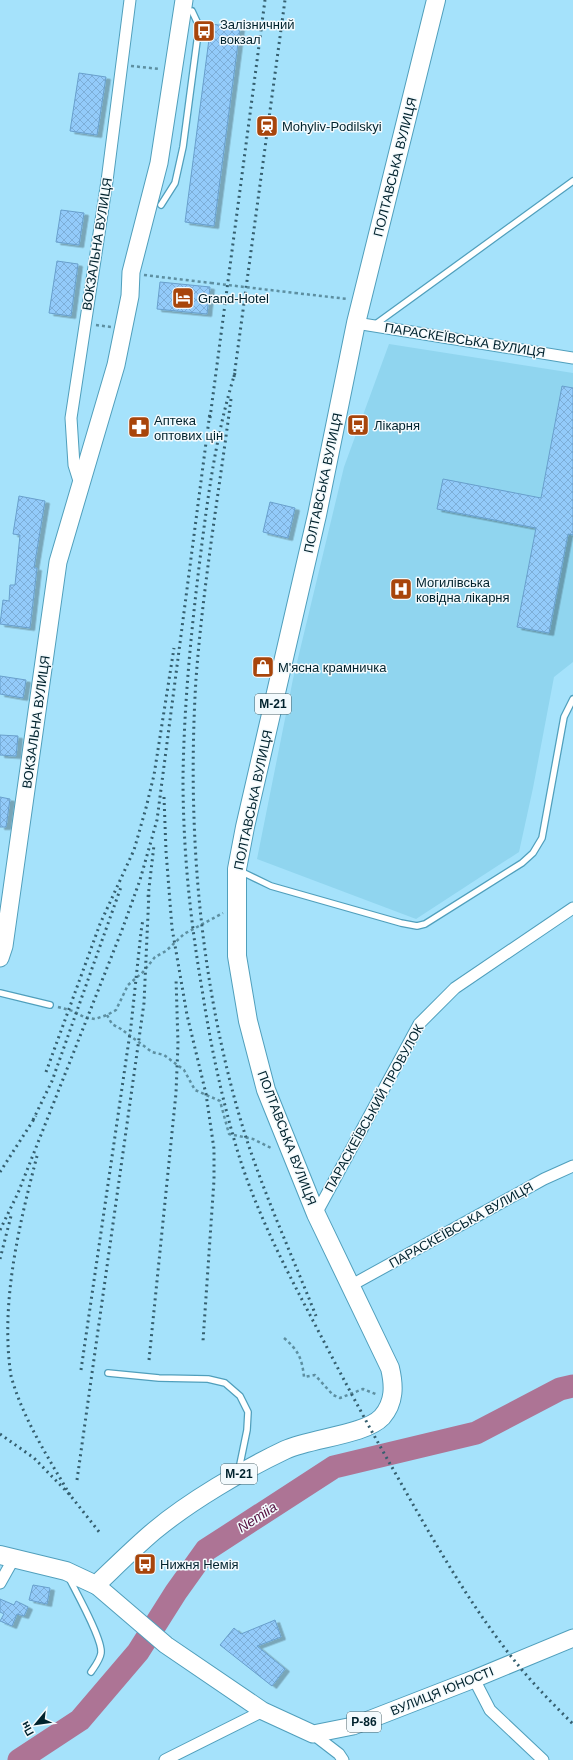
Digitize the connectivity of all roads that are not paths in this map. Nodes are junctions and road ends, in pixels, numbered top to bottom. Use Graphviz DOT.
graph roads {
  1 [pos="130,0"];
  2 [pos="436,0"];
  3 [pos="189,4"];
  4 [pos="573,181"];
  5 [pos="130,296"];
  6 [pos="365,324"];
  7 [pos="573,358"];
  8 [pos="81,487"];
  9 [pos="573,699"];
  10 [pos="237,869"];
  11 [pos="573,908"];
  12 [pos="0,958"];
  13 [pos="0,993"];
  14 [pos="50,1005"];
  15 [pos="573,1166"];
  16 [pos="316,1214"];
  17 [pos="350,1286"];
  18 [pos="108,1373"];
  19 [pos="237,1475"];
  20 [pos="7,1557"];
  21 [pos="66,1571"];
  22 [pos="0,1583"];
  23 [pos="96,1585"];
  24 [pos="573,1638"];
  25 [pos="91,1672"];
  26 [pos="474,1679"];
  27 [pos="263,1711"];
  28 [pos="313,1734"];
  29 [pos="165,1760"];
  30 [pos="344,1760"];
  31 [pos="543,1760"];
  1 -- 8 [label="street, ВОКЗАЛЬНА ВУЛИЦЯ"];
  2 -- 6 [label="highway, ПОЛТАВСЬКА ВУЛИЦЯ / М-21"];
  3 -- 5 [label="main road, ВОКЗАЛЬНА ВУЛИЦЯ"];
  3 -- 5 [label="main road, ВОКЗАЛЬНА ВУЛИЦЯ"];
  4 -- 6 [label="lane"];
  5 -- 8 [label="main road, ВОКЗАЛЬНА ВУЛИЦЯ"];
  6 -- 7 [label="street, ПАРАСКЕЇВСЬКА ВУЛИЦЯ"];
  6 -- 10 [label="highway, ПОЛТАВСЬКА ВУЛИЦЯ / М-21"];
  8 -- 12 [label="main road, ВОКЗАЛЬНА ВУЛИЦЯ"];
  9 -- 10 [label="lane"];
  10 -- 16 [label="highway, ПОЛТАВСЬКА ВУЛИЦЯ / М-21"];
  11 -- 16 [label="street, ПАРАСКЕЇВСЬКИЙ ПРОВУЛОК"];
  13 -- 14 [label="lane"];
  15 -- 17 [label="street, ПАРАСКЕЇВСЬКА ВУЛИЦЯ"];
  16 -- 17 [label="highway, ПОЛТАВСЬКА ВУЛИЦЯ / М-21"];
  17 -- 19 [label="highway, ПОЛТАВСЬКА ВУЛИЦЯ / М-21"];
  18 -- 19 [label="lane"];
  19 -- 23 [label="highway, ПОЛТАВСЬКА ВУЛИЦЯ / М-21"];
  20 -- 21 [label="highway"];
  20 -- 22 [label="street"];
  21 -- 23 [label="highway"];
  21 -- 25 [label="lane"];
  23 -- 27 [label="main road"];
  24 -- 26 [label="main road, ВУЛИЦЯ ЮНОСТІ / Р-86"];
  26 -- 28 [label="main road, ВУЛИЦЯ ЮНОСТІ / Р-86"];
  26 -- 31 [label="street"];
  27 -- 28 [label="main road"];
  27 -- 29 [label="street"];
  28 -- 30 [label="street"];
}
